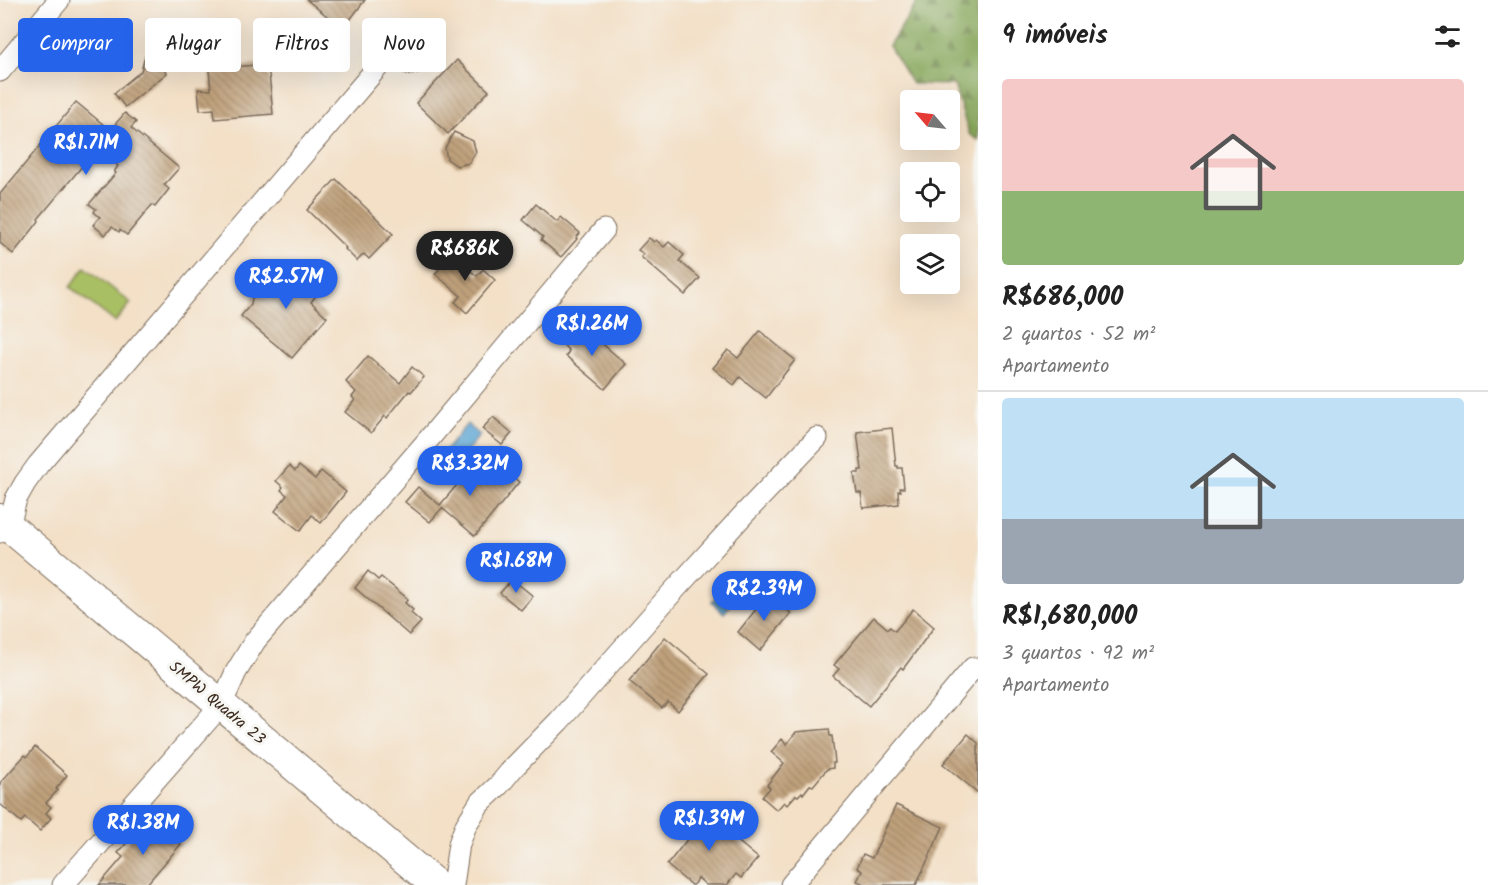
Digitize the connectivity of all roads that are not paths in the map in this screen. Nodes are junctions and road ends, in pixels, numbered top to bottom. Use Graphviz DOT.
graph roads {
  1 [pos="59,0"];
  2 [pos="0,71"];
  3 [pos="372,72"];
  4 [pos="604,230"];
  5 [pos="817,438"];
  6 [pos="3,526"];
  7 [pos="973,668"];
  8 [pos="221,705"];
  9 [pos="433,883"];
  10 [pos="63,885"];
  11 [pos="791,885"];
  1 -- 2 [label="street"];
  3 -- 6 [label="street"];
  4 -- 8 [label="street"];
  5 -- 9 [label="street"];
  6 -- 8 [label="street, SMPW Quadra 23"];
  7 -- 11 [label="street"];
  8 -- 9 [label="street, SMPW Quadra 23"];
  8 -- 10 [label="street"];
}
